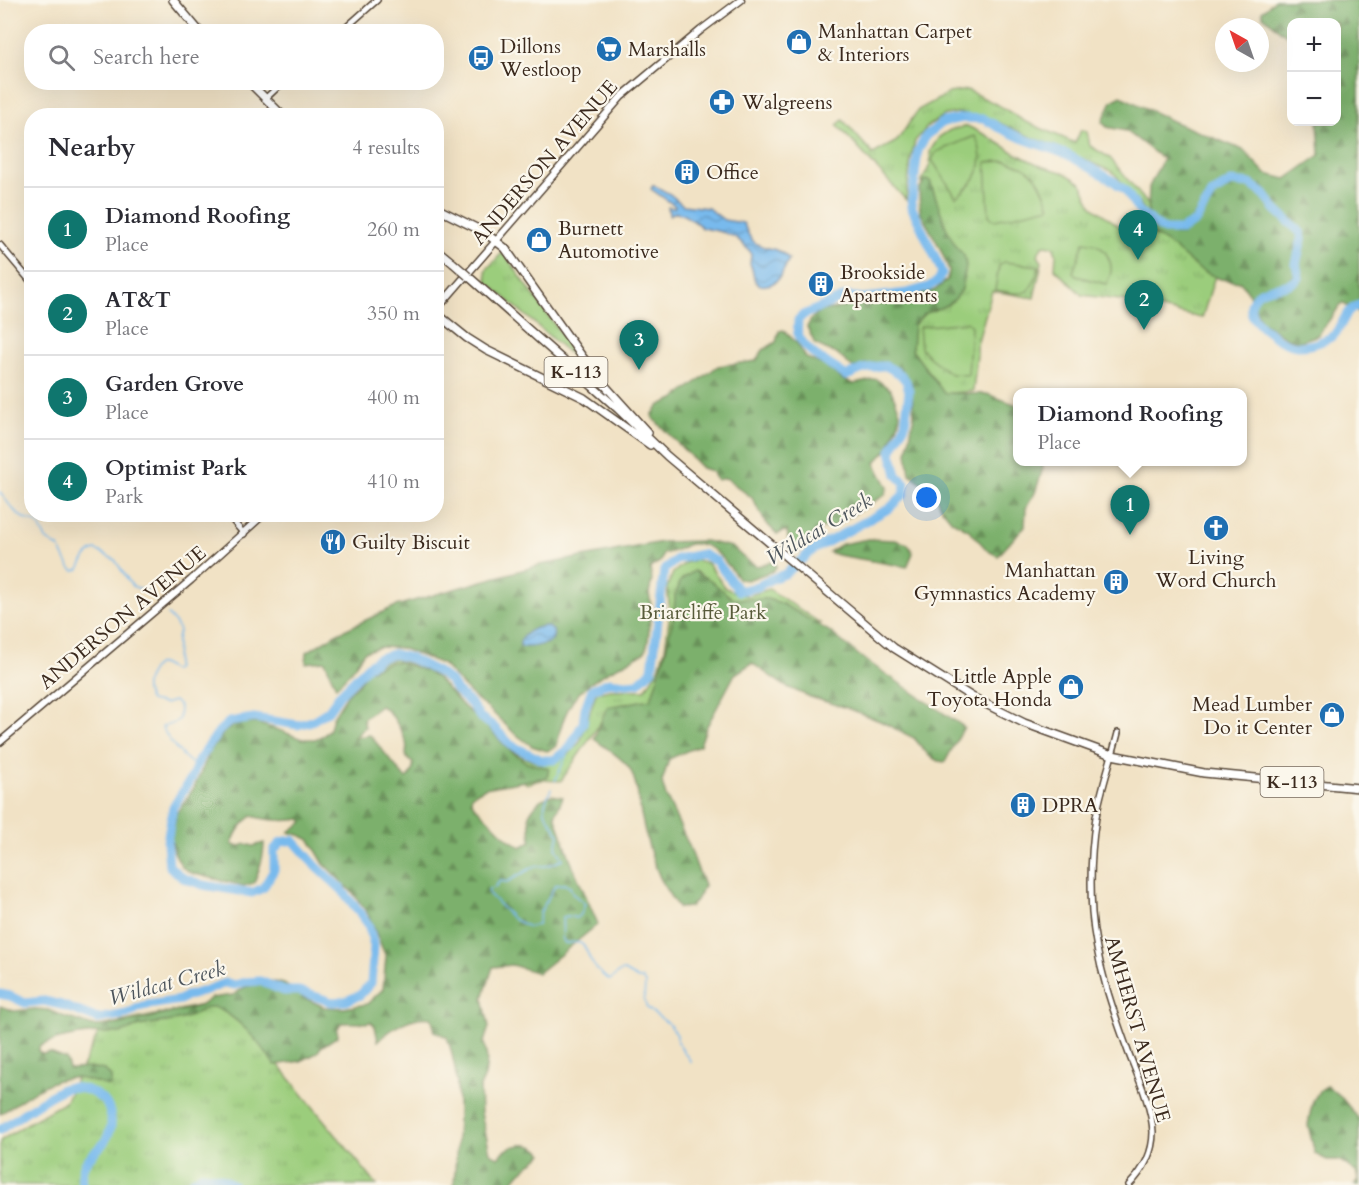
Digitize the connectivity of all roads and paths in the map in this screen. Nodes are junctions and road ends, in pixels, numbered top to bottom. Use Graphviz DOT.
graph roads {
  1 [pos="173,0"];
  2 [pos="377,0"];
  3 [pos="741,0"];
  4 [pos="193,24"];
  5 [pos="350,24"];
  6 [pos="257,90"];
  7 [pos="275,90"];
  8 [pos="265,99"];
  9 [pos="275,108"];
  10 [pos="444,212"];
  11 [pos="496,241"];
  12 [pos="0,245"];
  13 [pos="444,256"];
  14 [pos="24,274"];
  15 [pos="444,302"];
  16 [pos="444,318"];
  17 [pos="667,456"];
  18 [pos="234,522"];
  19 [pos="256,522"];
  20 [pos="244,534"];
  21 [pos="1118,733"];
  22 [pos="0,742"];
  23 [pos="1112,755"];
  24 [pos="1359,789"];
  25 [pos="1129,1185"];
  1 -- 4 [label="main road"];
  2 -- 5 [label="street"];
  3 -- 11 [label="main road, ANDERSON AVENUE"];
  6 -- 8 [label="main road"];
  7 -- 8 [label="street"];
  8 -- 9 [label="main road"];
  10 -- 11 [label="main road"];
  11 -- 15 [label="main road, ANDERSON AVENUE"];
  11 -- 17 [label="main road"];
  12 -- 14 [label="street"];
  13 -- 17 [label="main road, K-113, bridge"];
  16 -- 17 [label="main road"];
  17 -- 23 [label="main road, K-113"];
  18 -- 20 [label="street"];
  19 -- 20 [label="main road, ANDERSON AVENUE"];
  20 -- 22 [label="main road, ANDERSON AVENUE"];
  21 -- 23 [label="street, AMHERST AVENUE"];
  23 -- 24 [label="main road, K-113"];
  23 -- 25 [label="street, AMHERST AVENUE"];
}
